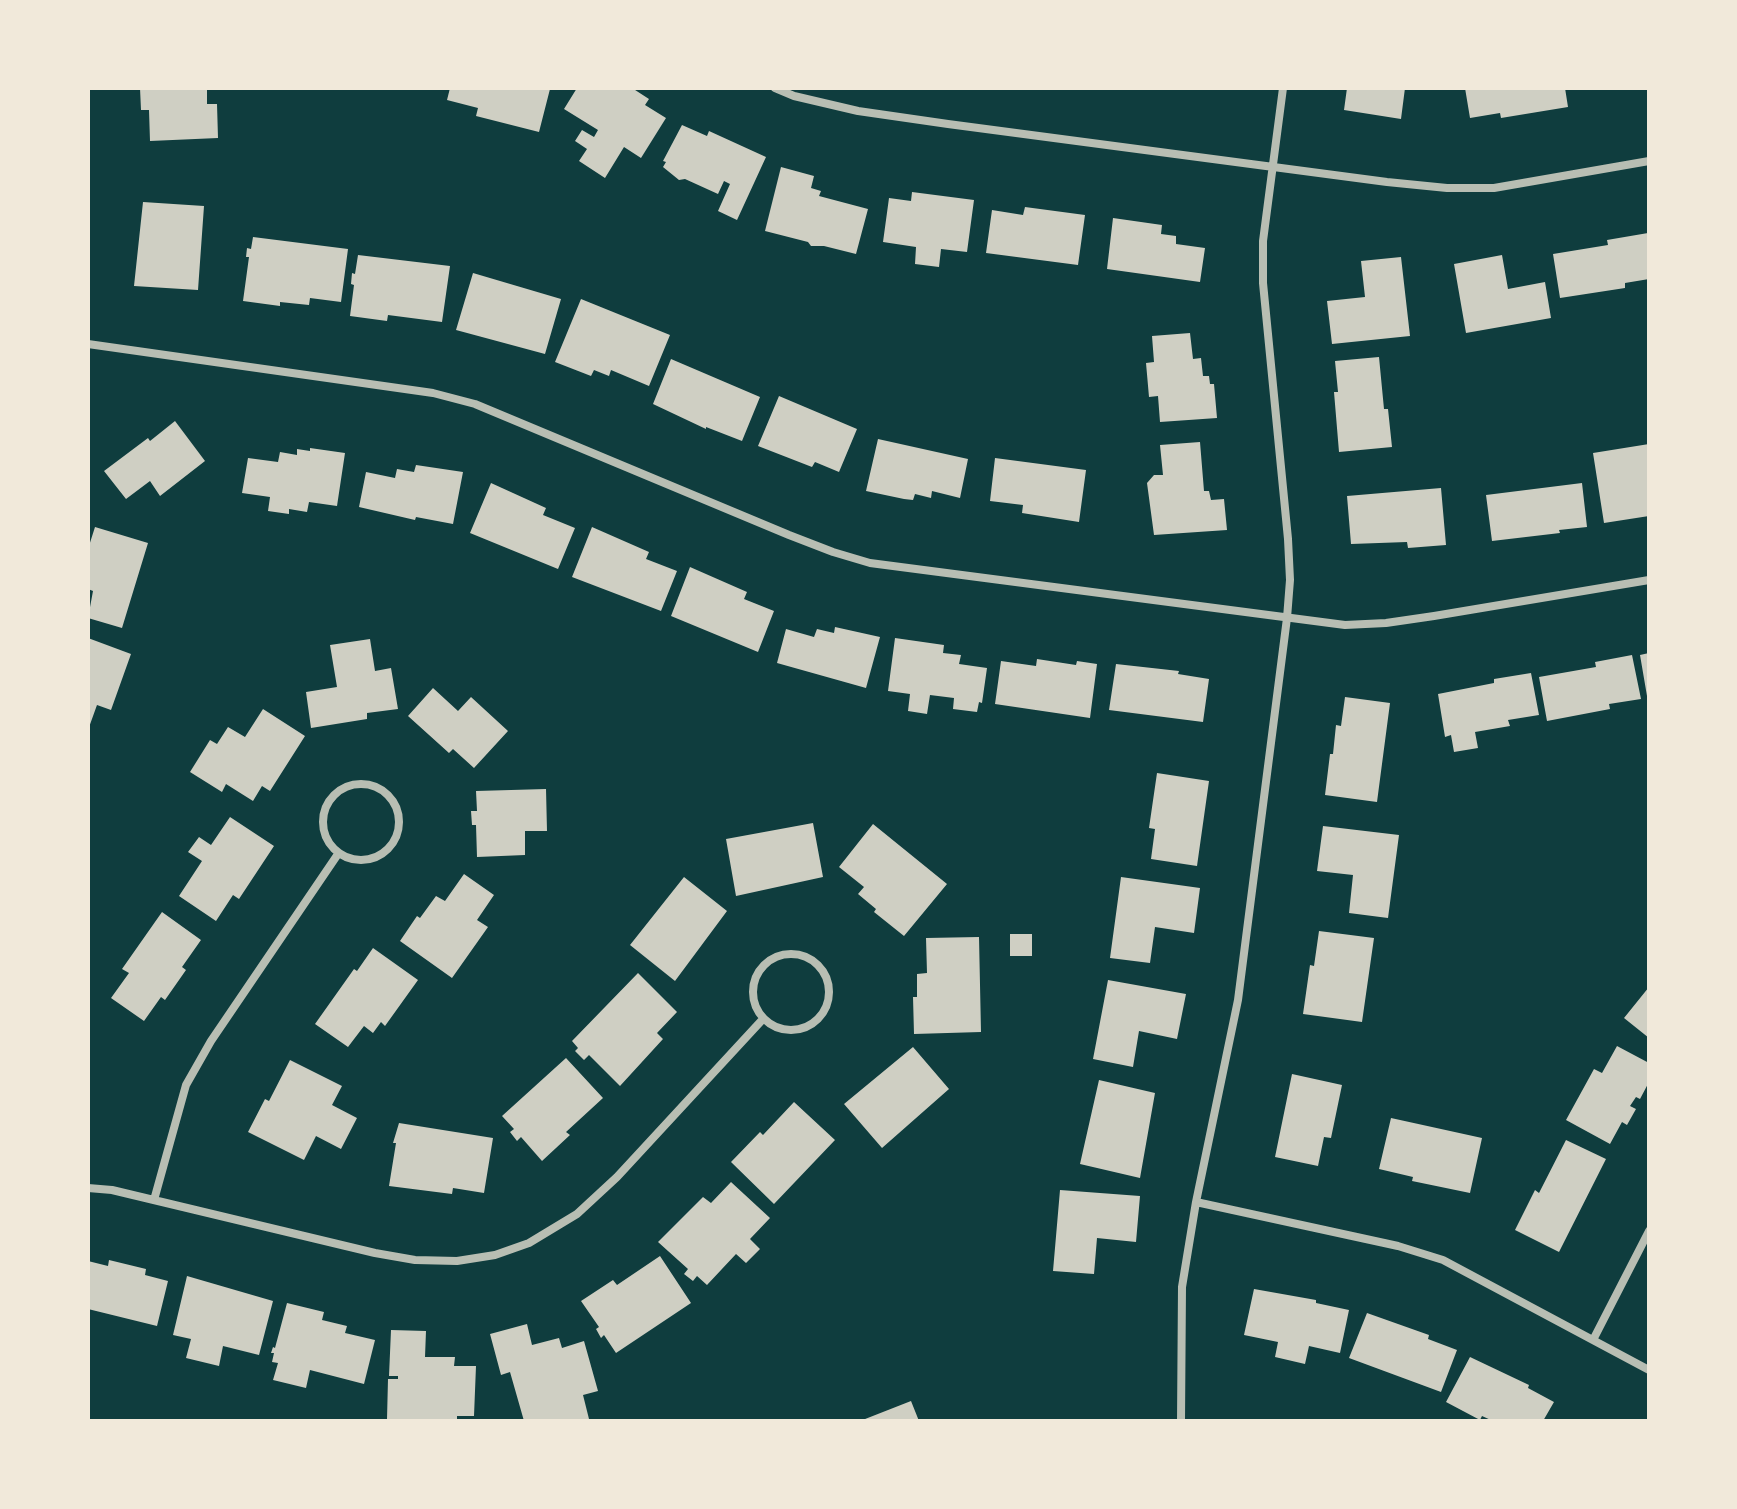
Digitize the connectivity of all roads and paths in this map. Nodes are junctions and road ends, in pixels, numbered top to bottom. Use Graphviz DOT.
graph roads {
  1 [pos="775,88"];
  2 [pos="1283,88"];
  3 [pos="1649,161"];
  4 [pos="1273,166"];
  5 [pos="88,344"];
  6 [pos="1649,580"];
  7 [pos="1287,618"];
  8 [pos="338,854"];
  9 [pos="763,1019"];
  10 [pos="88,1188"];
  11 [pos="154,1200"];
  12 [pos="1196,1202"];
  13 [pos="1649,1231"];
  14 [pos="1593,1340"];
  15 [pos="1649,1370"];
  16 [pos="1181,1421"];
  1 -- 4 [label="street"];
  2 -- 4 [label="street"];
  3 -- 4 [label="street"];
  4 -- 7 [label="street"];
  5 -- 7 [label="street"];
  6 -- 7 [label="street"];
  7 -- 12 [label="street"];
  8 -- 8 [label="street"];
  8 -- 11 [label="street"];
  9 -- 9 [label="street"];
  9 -- 11 [label="street"];
  10 -- 11 [label="street"];
  12 -- 14 [label="street"];
  12 -- 16 [label="street"];
  13 -- 14 [label="street"];
  14 -- 15 [label="street"];
}
